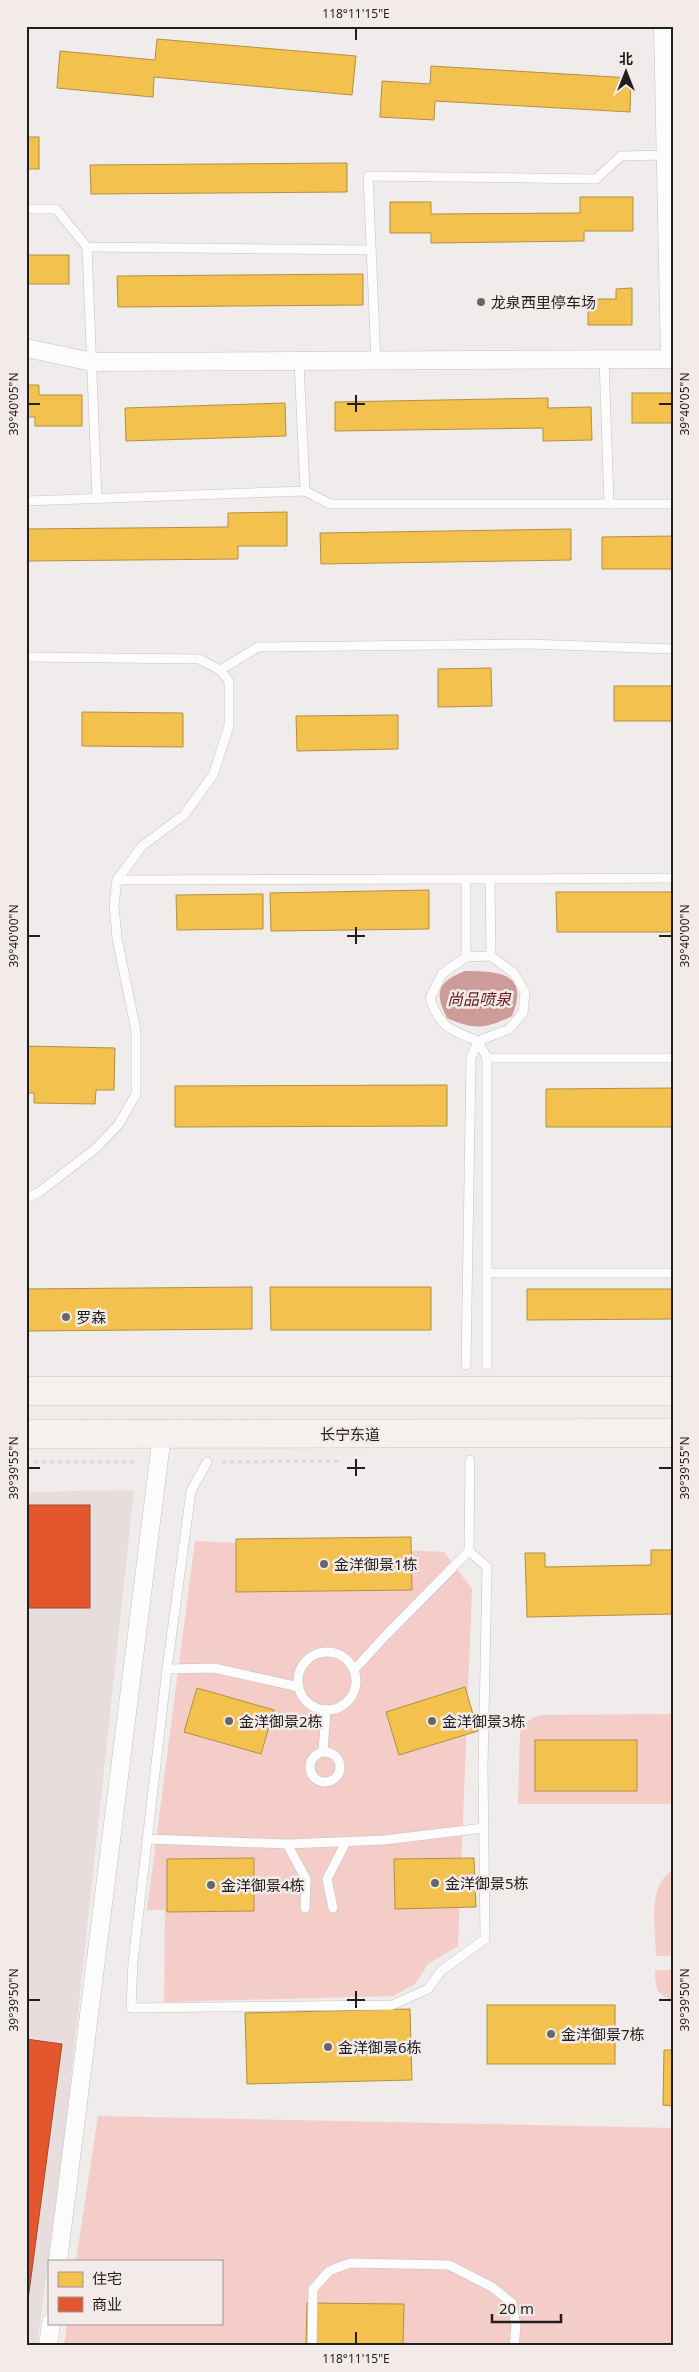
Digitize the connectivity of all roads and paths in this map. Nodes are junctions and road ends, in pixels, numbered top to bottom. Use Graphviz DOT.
graph roads {
  1 [pos="664,26"];
  2 [pos="666,155"];
  3 [pos="670,176"];
  4 [pos="26,209"];
  5 [pos="88,247"];
  6 [pos="371,250"];
  7 [pos="26,348"];
  8 [pos="604,360"];
  9 [pos="671,360"];
  10 [pos="376,361"];
  11 [pos="92,362"];
  12 [pos="299,362"];
  13 [pos="305,491"];
  14 [pos="97,498"];
  15 [pos="26,501"];
  16 [pos="609,504"];
  17 [pos="673,504"];
  18 [pos="673,649"];
  19 [pos="26,657"];
  20 [pos="220,670"];
  21 [pos="673,878"];
  22 [pos="466,879"];
  23 [pos="490,879"];
  24 [pos="117,880"];
  25 [pos="491,956"];
  26 [pos="466,957"];
  27 [pos="478,1041"];
  28 [pos="487,1058"];
  29 [pos="673,1058"];
  30 [pos="26,1198"];
  31 [pos="487,1273"];
  32 [pos="673,1273"];
  33 [pos="466,1365"];
  34 [pos="488,1365"];
  35 [pos="26,1391"];
  36 [pos="673,1391"];
  37 [pos="673,1433"];
  38 [pos="26,1434"];
  39 [pos="162,1435"];
  40 [pos="470,1460"];
  41 [pos="207,1462"];
  42 [pos="469,1551"];
  43 [pos="167,1669"];
  44 [pos="354,1670"];
  45 [pos="299,1687"];
  46 [pos="326,1710"];
  47 [pos="324,1751"];
  48 [pos="484,1828"];
  49 [pos="148,1839"];
  50 [pos="346,1842"];
  51 [pos="287,1844"];
  52 [pos="305,1908"];
  53 [pos="333,1908"];
  54 [pos="58,2260"];
  55 [pos="50,2324"];
  56 [pos="48,2346"];
  57 [pos="312,2346"];
  58 [pos="514,2346"];
  1 -- 2 [label="street"];
  2 -- 3 [label="street"];
  2 -- 6 [label="lane"];
  3 -- 9 [label="street"];
  4 -- 5 [label="lane"];
  5 -- 6 [label="lane"];
  5 -- 11 [label="lane"];
  6 -- 10 [label="lane"];
  7 -- 11 [label="street"];
  8 -- 9 [label="street"];
  8 -- 10 [label="street"];
  8 -- 16 [label="lane"];
  10 -- 12 [label="street"];
  11 -- 12 [label="street"];
  11 -- 14 [label="lane"];
  12 -- 13 [label="lane"];
  13 -- 14 [label="lane"];
  13 -- 16 [label="lane"];
  14 -- 15 [label="lane"];
  16 -- 17 [label="lane"];
  18 -- 20 [label="lane"];
  19 -- 20 [label="lane"];
  20 -- 24 [label="lane"];
  21 -- 23 [label="lane"];
  22 -- 23 [label="lane"];
  22 -- 24 [label="lane"];
  22 -- 26 [label="lane"];
  23 -- 25 [label="lane"];
  24 -- 30 [label="lane"];
  25 -- 26 [label="lane"];
  25 -- 27 [label="lane"];
  26 -- 27 [label="lane"];
  27 -- 28 [label="lane"];
  27 -- 33 [label="lane"];
  28 -- 29 [label="lane"];
  28 -- 31 [label="lane"];
  31 -- 32 [label="lane"];
  31 -- 34 [label="lane"];
  35 -- 36 [label="main road"];
  37 -- 39 [label="main road, 长宁东道"];
  38 -- 39 [label="main road, 长宁东道"];
  39 -- 54 [label="street"];
  40 -- 42 [label="lane"];
  41 -- 43 [label="lane"];
  42 -- 44 [label="lane"];
  42 -- 48 [label="lane"];
  43 -- 45 [label="lane"];
  43 -- 49 [label="lane"];
  44 -- 45 [label="lane"];
  44 -- 46 [label="lane"];
  45 -- 46 [label="lane"];
  46 -- 47 [label="lane"];
  48 -- 49 [label="lane"];
  48 -- 50 [label="lane"];
  49 -- 51 [label="lane"];
  50 -- 51 [label="lane"];
  50 -- 53 [label="lane"];
  51 -- 52 [label="lane"];
  55 -- 56 [label="street"];
  57 -- 58 [label="lane"];
}
